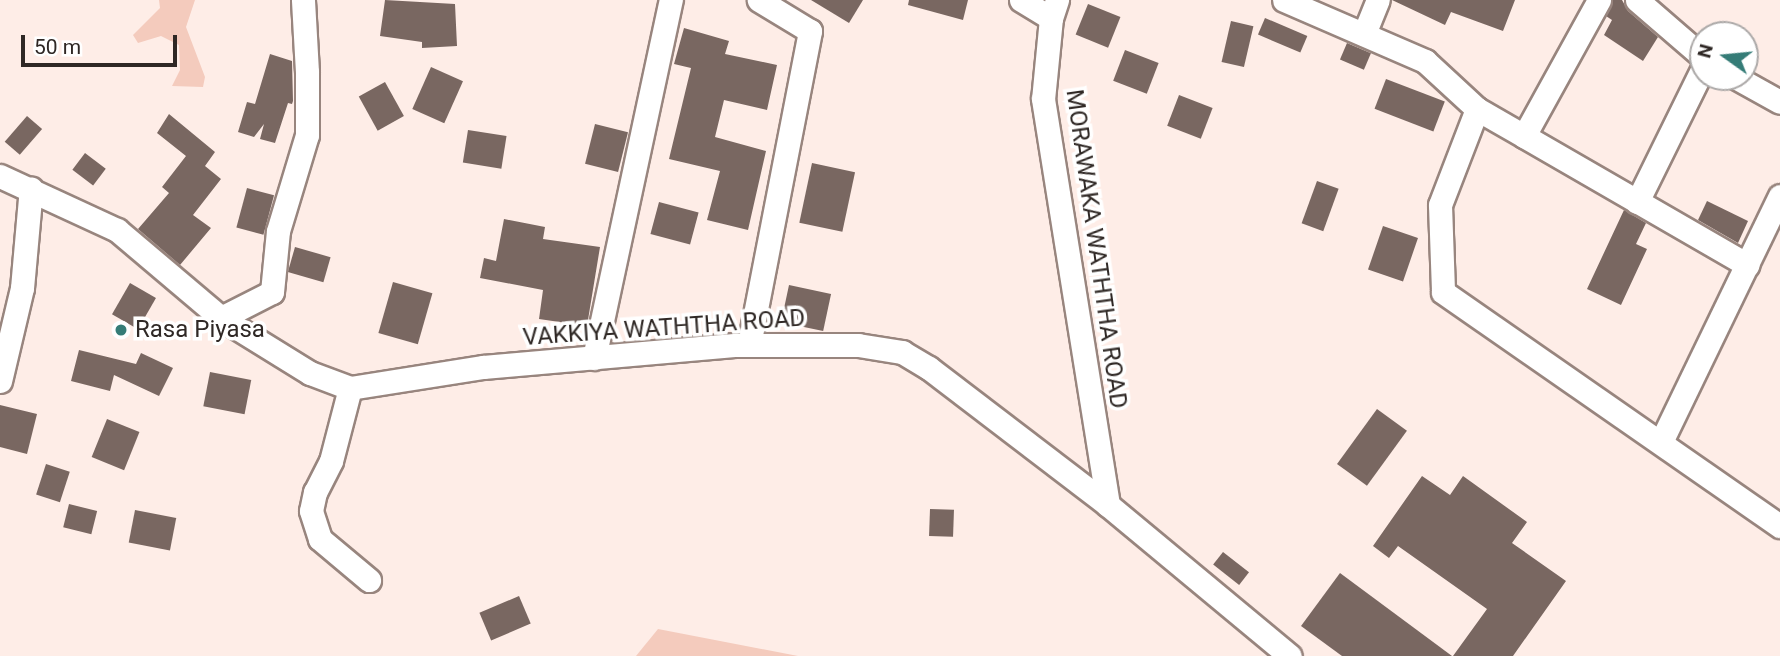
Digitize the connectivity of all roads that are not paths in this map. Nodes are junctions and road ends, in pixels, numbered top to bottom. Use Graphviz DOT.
graph roads {
  1 [pos="303,0"];
  2 [pos="671,0"];
  3 [pos="759,0"];
  4 [pos="1021,0"];
  5 [pos="1284,0"];
  6 [pos="1378,0"];
  7 [pos="1599,0"];
  8 [pos="1637,0"];
  9 [pos="1054,9"];
  10 [pos="1364,34"];
  11 [pos="1689,45"];
  12 [pos="1759,90"];
  13 [pos="1692,91"];
  14 [pos="1780,102"];
  15 [pos="1477,109"];
  16 [pos="1524,136"];
  17 [pos="0,176"];
  18 [pos="31,188"];
  19 [pos="1780,196"];
  20 [pos="1637,202"];
  21 [pos="1747,265"];
  22 [pos="221,318"];
  23 [pos="749,345"];
  24 [pos="594,358"];
  25 [pos="0,381"];
  26 [pos="350,388"];
  27 [pos="1661,442"];
  28 [pos="1108,505"];
  29 [pos="1780,526"];
  30 [pos="369,580"];
  31 [pos="1290,656"];
  1 -- 22 [label="street"];
  2 -- 24 [label="street"];
  3 -- 23 [label="street"];
  4 -- 9 [label="street"];
  5 -- 10 [label="street"];
  6 -- 10 [label="street"];
  7 -- 16 [label="street"];
  8 -- 11 [label="street"];
  9 -- 28 [label="street, MORAWAKA WATHTHA ROAD"];
  10 -- 15 [label="street"];
  12 -- 14 [label="street"];
  13 -- 20 [label="street"];
  15 -- 16 [label="street"];
  15 -- 27 [label="street"];
  16 -- 20 [label="street"];
  17 -- 18 [label="street, VAKKIYA WATHTHA ROAD"];
  18 -- 22 [label="street, VAKKIYA WATHTHA ROAD"];
  18 -- 25 [label="street"];
  19 -- 21 [label="street"];
  20 -- 21 [label="street"];
  21 -- 27 [label="street"];
  22 -- 26 [label="street, VAKKIYA WATHTHA ROAD"];
  23 -- 24 [label="street, VAKKIYA WATHTHA ROAD"];
  23 -- 28 [label="street, VAKKIYA WATHTHA ROAD"];
  24 -- 26 [label="street, VAKKIYA WATHTHA ROAD"];
  26 -- 30 [label="street"];
  27 -- 29 [label="street"];
  28 -- 31 [label="street, VAKKIYA WATHTHA ROAD"];
}
